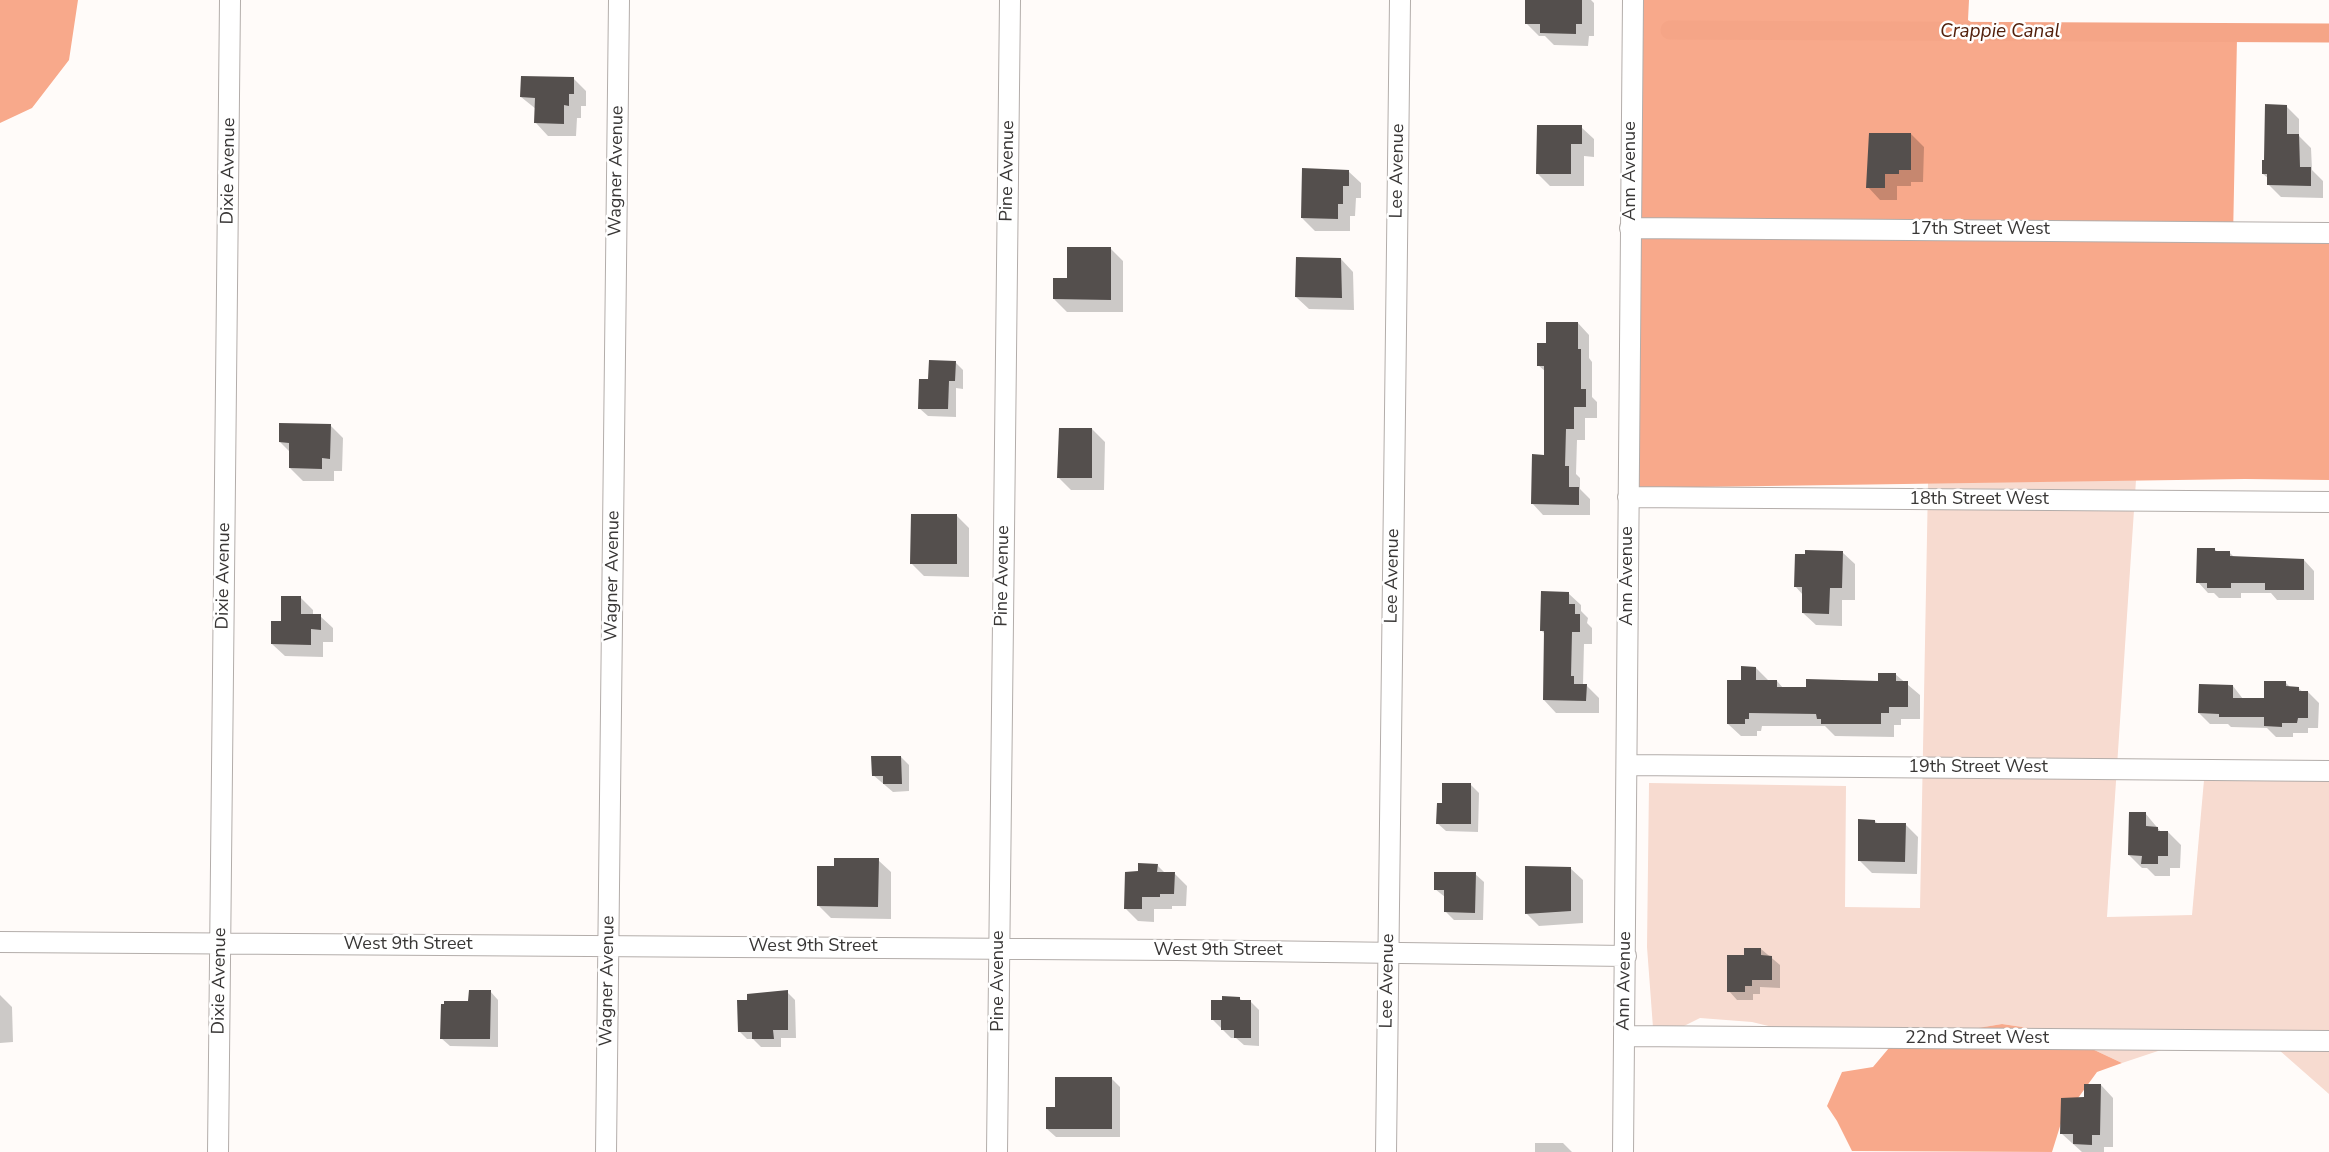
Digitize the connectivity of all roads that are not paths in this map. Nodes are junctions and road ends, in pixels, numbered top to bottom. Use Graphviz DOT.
graph roads {
  1 [pos="230,0"];
  2 [pos="619,0"];
  3 [pos="1010,0"];
  4 [pos="1400,0"];
  5 [pos="1633,0"];
  6 [pos="1630,228"];
  7 [pos="2329,233"];
  8 [pos="1628,497"];
  9 [pos="2329,502"];
  10 [pos="1628,765"];
  11 [pos="2329,771"];
  12 [pos="0,942"];
  13 [pos="220,944"];
  14 [pos="609,946"];
  15 [pos="1000,950"];
  16 [pos="1389,953"];
  17 [pos="1626,956"];
  18 [pos="1624,1036"];
  19 [pos="2329,1041"];
  20 [pos="218,1152"];
  21 [pos="606,1152"];
  22 [pos="997,1152"];
  23 [pos="1386,1152"];
  24 [pos="1623,1152"];
  1 -- 13 [label="street, Dixie Avenue"];
  2 -- 14 [label="street, Wagner Avenue"];
  3 -- 15 [label="street, Pine Avenue"];
  4 -- 16 [label="street, Lee Avenue"];
  5 -- 6 [label="street, Ann Avenue"];
  6 -- 7 [label="street, 17th Street West"];
  6 -- 8 [label="street, Ann Avenue"];
  8 -- 9 [label="street, 18th Street West"];
  8 -- 10 [label="street, Ann Avenue"];
  10 -- 11 [label="street, 19th Street West"];
  10 -- 17 [label="street, Ann Avenue"];
  12 -- 13 [label="street, West 9th Street"];
  13 -- 14 [label="street, West 9th Street"];
  13 -- 20 [label="street, Dixie Avenue"];
  14 -- 15 [label="street, West 9th Street"];
  14 -- 21 [label="street, Wagner Avenue"];
  15 -- 16 [label="street, West 9th Street"];
  15 -- 22 [label="street, Pine Avenue"];
  16 -- 17 [label="street, West 9th Street"];
  16 -- 23 [label="street, Lee Avenue"];
  17 -- 18 [label="street, Ann Avenue"];
  18 -- 19 [label="street, 22nd Street West"];
  18 -- 24 [label="street, Ann Avenue"];
}
